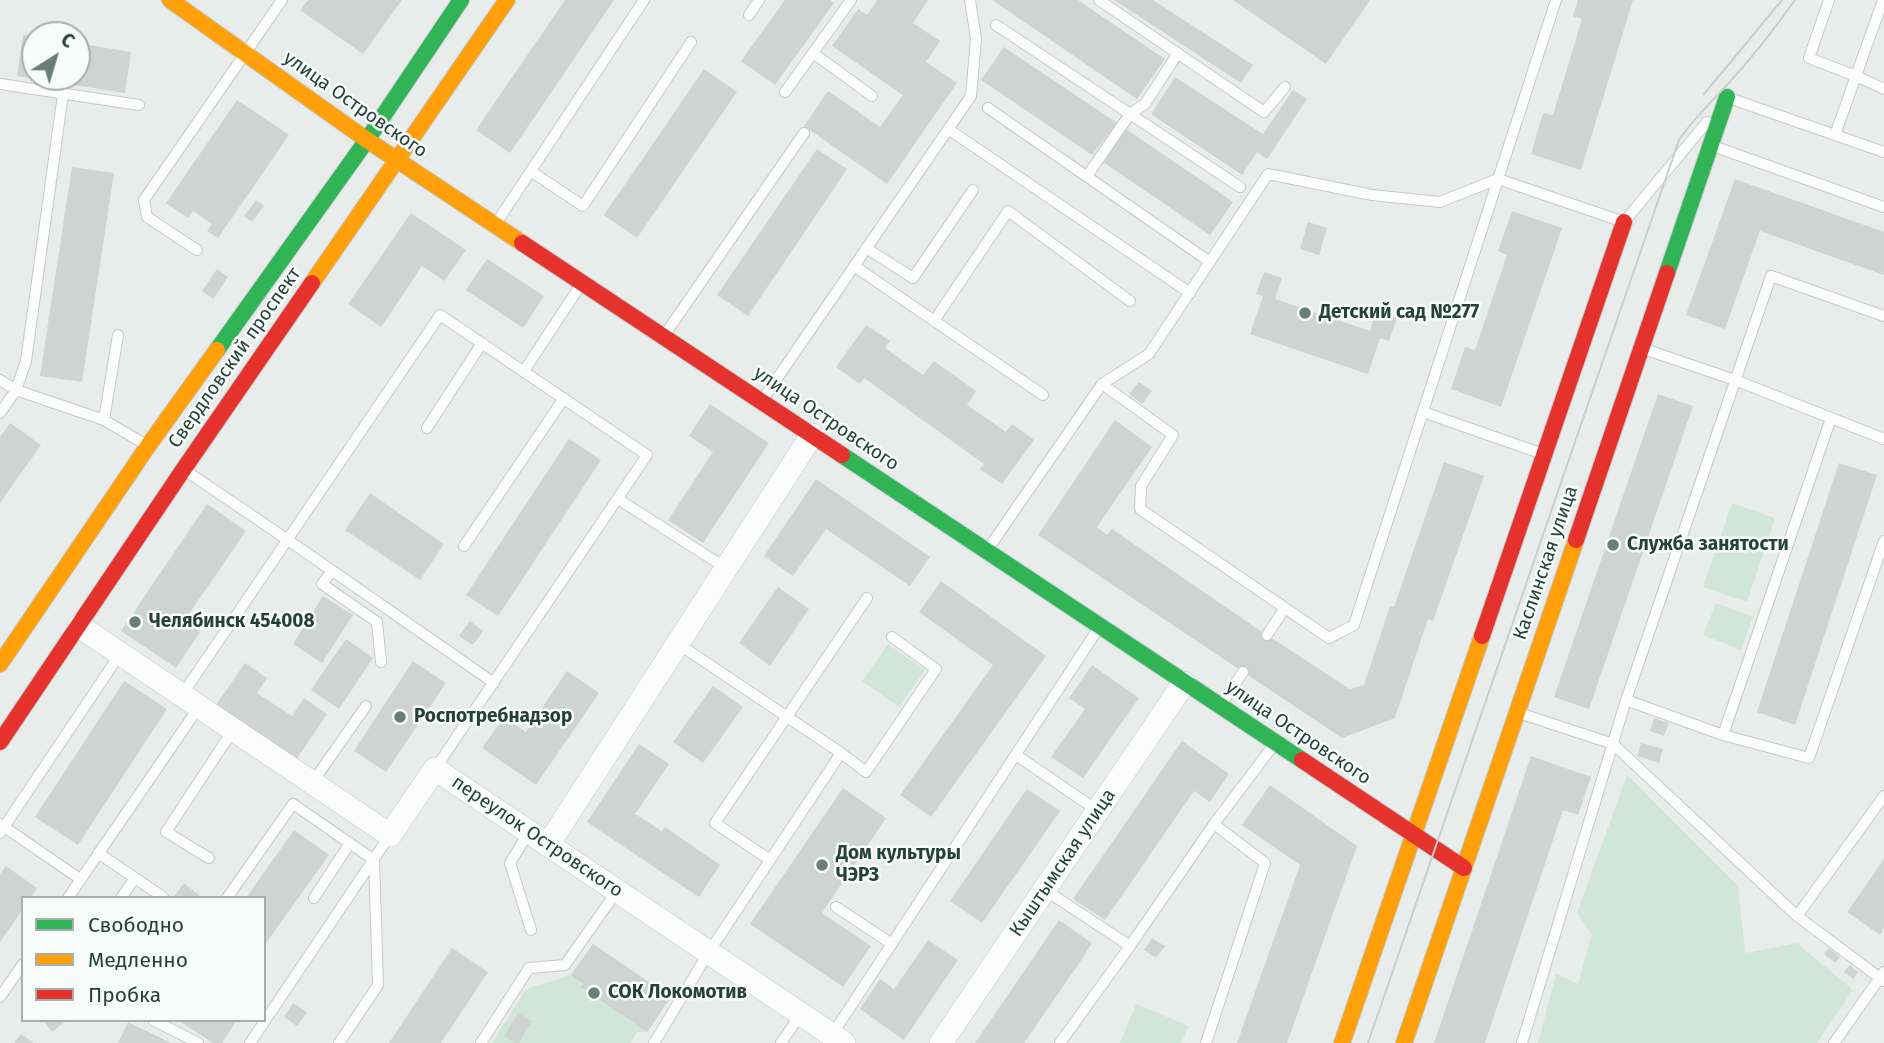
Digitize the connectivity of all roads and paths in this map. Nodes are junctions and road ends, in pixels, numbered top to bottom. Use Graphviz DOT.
graph roads {
  1 [pos="170,0"];
  2 [pos="282,0"];
  3 [pos="461,0"];
  4 [pos="507,0"];
  5 [pos="644,0"];
  6 [pos="759,0"];
  7 [pos="851,0"];
  8 [pos="970,0"];
  9 [pos="1099,0"];
  10 [pos="1556,0"];
  11 [pos="1829,0"];
  12 [pos="1883,0"];
  13 [pos="749,15"];
  14 [pos="996,25"];
  15 [pos="691,42"];
  16 [pos="246,53"];
  17 [pos="813,53"];
  18 [pos="1178,53"];
  19 [pos="1856,76"];
  20 [pos="0,85"];
  21 [pos="1285,87"];
  22 [pos="1884,89"];
  23 [pos="785,92"];
  24 [pos="63,94"];
  25 [pos="872,96"];
  26 [pos="1727,97"];
  27 [pos="139,106"];
  28 [pos="988,108"];
  29 [pos="1130,114"];
  30 [pos="948,129"];
  31 [pos="804,133"];
  32 [pos="1836,135"];
  33 [pos="367,140"];
  34 [pos="1710,145"];
  35 [pos="1884,152"];
  36 [pos="398,161"];
  37 [pos="532,172"];
  38 [pos="1087,176"];
  39 [pos="1498,179"];
  40 [pos="1240,187"];
  41 [pos="972,190"];
  42 [pos="1884,207"];
  43 [pos="1624,222"];
  44 [pos="496,224"];
  45 [pos="866,248"];
  46 [pos="197,250"];
  47 [pos="1210,262"];
  48 [pos="854,266"];
  49 [pos="582,282"];
  50 [pos="1190,293"];
  51 [pos="1130,301"];
  52 [pos="1884,316"];
  53 [pos="934,321"];
  54 [pos="118,335"];
  55 [pos="664,336"];
  56 [pos="482,343"];
  57 [pos="1641,348"];
  58 [pos="524,371"];
  59 [pos="0,380"];
  60 [pos="1735,380"];
  61 [pos="1102,384"];
  62 [pos="16,390"];
  63 [pos="1043,395"];
  64 [pos="564,398"];
  65 [pos="761,401"];
  66 [pos="1423,412"];
  67 [pos="0,413"];
  68 [pos="1831,418"];
  69 [pos="104,420"];
  70 [pos="427,428"];
  71 [pos="812,435"];
  72 [pos="1884,439"];
  73 [pos="148,446"];
  74 [pos="1544,455"];
  75 [pos="183,470"];
  76 [pos="618,499"];
  77 [pos="288,540"];
  78 [pos="1884,541"];
  79 [pos="464,546"];
  80 [pos="986,551"];
  81 [pos="726,568"];
  82 [pos="332,570"];
  83 [pos="867,598"];
  84 [pos="1285,608"];
  85 [pos="79,626"];
  86 [pos="1100,626"];
  87 [pos="1267,635"];
  88 [pos="892,637"];
  89 [pos="677,643"];
  90 [pos="120,654"];
  91 [pos="381,663"];
  92 [pos="0,664"];
  93 [pos="1243,673"];
  94 [pos="494,683"];
  95 [pos="1184,683"];
  96 [pos="1626,699"];
  97 [pos="190,701"];
  98 [pos="366,706"];
  99 [pos="1220,706"];
  100 [pos="1517,712"];
  101 [pos="787,717"];
  102 [pos="233,730"];
  103 [pos="1723,735"];
  104 [pos="0,742"];
  105 [pos="1275,743"];
  106 [pos="1613,744"];
  107 [pos="841,753"];
  108 [pos="1016,754"];
  109 [pos="435,769"];
  110 [pos="312,783"];
  111 [pos="1884,796"];
  112 [pos="1098,811"];
  113 [pos="1214,824"];
  114 [pos="1,828"];
  115 [pos="390,835"];
  116 [pos="1413,836"];
  117 [pos="539,838"];
  118 [pos="350,843"];
  119 [pos="98,853"];
  120 [pos="209,858"];
  121 [pos="374,860"];
  122 [pos="770,860"];
  123 [pos="1464,868"];
  124 [pos="135,878"];
  125 [pos="80,879"];
  126 [pos="1045,890"];
  127 [pos="617,891"];
  128 [pos="69,896"];
  129 [pos="122,896"];
  130 [pos="162,896"];
  131 [pos="228,896"];
  132 [pos="314,898"];
  133 [pos="836,907"];
  134 [pos="1797,916"];
  135 [pos="531,930"];
  136 [pos="892,944"];
  137 [pos="1130,946"];
  138 [pos="709,952"];
  139 [pos="21,967"];
  140 [pos="1883,977"];
  141 [pos="0,997"];
  142 [pos="801,1014"];
  143 [pos="266,1015"];
  144 [pos="157,1022"];
  145 [pos="262,1022"];
  146 [pos="838,1039"];
  147 [pos="198,1043"];
  148 [pos="250,1043"];
  149 [pos="339,1043"];
  150 [pos="481,1043"];
  151 [pos="654,1043"];
  152 [pos="781,1043"];
  153 [pos="941,1043"];
  154 [pos="1060,1043"];
  155 [pos="1206,1043"];
  156 [pos="1342,1043"];
  157 [pos="1404,1043"];
  158 [pos="1522,1043"];
  159 [pos="1834,1043"];
  1 -- 16 [label="main road, улица Островского"];
  2 -- 16 [label="lane"];
  3 -- 33 [label="main road, Свердловский проспект"];
  4 -- 36 [label="main road, Свердловский проспект"];
  5 -- 37 [label="lane"];
  6 -- 13 [label="lane"];
  7 -- 17 [label="lane"];
  8 -- 30 [label="lane"];
  9 -- 18 [label="lane"];
  10 -- 39 [label="lane"];
  11 -- 19 [label="lane"];
  12 -- 19 [label="lane"];
  14 -- 29 [label="lane"];
  15 -- 37 [label="lane"];
  16 -- 33 [label="main road, улица Островского"];
  16 -- 46 [label="lane"];
  17 -- 23 [label="lane"];
  17 -- 25 [label="lane"];
  18 -- 21 [label="lane"];
  18 -- 29 [label="lane"];
  19 -- 22 [label="lane"];
  19 -- 32 [label="lane"];
  20 -- 24 [label="lane"];
  24 -- 27 [label="lane"];
  24 -- 62 [label="lane"];
  26 -- 32 [label="lane"];
  26 -- 34 [label="main road, Каслинская улица"];
  26 -- 43 [label="lane"];
  28 -- 38 [label="lane"];
  29 -- 38 [label="lane"];
  29 -- 40 [label="lane"];
  30 -- 45 [label="lane"];
  30 -- 50 [label="lane"];
  31 -- 55 [label="lane"];
  32 -- 35 [label="lane"];
  33 -- 36 [label="main road, улица Островского"];
  33 -- 73 [label="main road, Свердловский проспект"];
  34 -- 42 [label="lane"];
  34 -- 57 [label="main road, Каслинская улица"];
  36 -- 44 [label="main road, улица Островского"];
  36 -- 75 [label="main road, Свердловский проспект"];
  37 -- 44 [label="lane"];
  38 -- 47 [label="lane"];
  39 -- 43 [label="lane"];
  39 -- 47 [label="lane"];
  39 -- 66 [label="lane"];
  41 -- 45 [label="lane"];
  43 -- 74 [label="main road, Каслинская улица"];
  44 -- 49 [label="main road, улица Островского"];
  45 -- 48 [label="lane"];
  47 -- 50 [label="lane"];
  48 -- 53 [label="lane"];
  48 -- 65 [label="lane"];
  49 -- 55 [label="main road, улица Островского"];
  49 -- 58 [label="lane"];
  50 -- 61 [label="lane"];
  51 -- 53 [label="lane"];
  52 -- 60 [label="lane"];
  53 -- 63 [label="lane"];
  54 -- 69 [label="lane"];
  55 -- 65 [label="main road, улица Островского"];
  56 -- 58 [label="lane"];
  56 -- 70 [label="lane"];
  56 -- 77 [label="lane"];
  57 -- 60 [label="lane"];
  57 -- 100 [label="main road, Каслинская улица"];
  58 -- 64 [label="lane"];
  59 -- 62 [label="lane"];
  60 -- 68 [label="lane"];
  60 -- 96 [label="lane"];
  61 -- 80 [label="lane"];
  61 -- 84 [label="lane"];
  62 -- 67 [label="lane"];
  62 -- 69 [label="lane"];
  64 -- 76 [label="lane"];
  64 -- 79 [label="lane"];
  65 -- 71 [label="main road, улица Островского"];
  66 -- 74 [label="lane"];
  66 -- 84 [label="lane"];
  68 -- 72 [label="lane"];
  68 -- 103 [label="lane"];
  69 -- 73 [label="lane"];
  71 -- 80 [label="main road, улица Островского"];
  71 -- 81 [label="street"];
  73 -- 92 [label="main road, Свердловский проспект"];
  74 -- 116 [label="main road, Каслинская улица"];
  75 -- 77 [label="lane"];
  75 -- 85 [label="main road, Свердловский проспект"];
  76 -- 81 [label="lane"];
  76 -- 94 [label="lane"];
  77 -- 82 [label="lane"];
  77 -- 97 [label="lane"];
  78 -- 103 [label="lane"];
  80 -- 86 [label="main road, улица Островского"];
  81 -- 89 [label="street"];
  82 -- 91 [label="lane"];
  82 -- 94 [label="lane"];
  83 -- 101 [label="lane"];
  84 -- 87 [label="lane"];
  85 -- 90 [label="street"];
  85 -- 104 [label="main road, Свердловский проспект"];
  86 -- 95 [label="main road, улица Островского"];
  86 -- 108 [label="lane"];
  88 -- 107 [label="lane"];
  89 -- 101 [label="lane"];
  89 -- 117 [label="street"];
  90 -- 97 [label="street"];
  90 -- 114 [label="lane"];
  93 -- 99 [label="lane"];
  94 -- 109 [label="lane"];
  95 -- 99 [label="main road, улица Островского"];
  95 -- 112 [label="street, Кыштымская улица"];
  96 -- 103 [label="lane"];
  96 -- 106 [label="lane"];
  97 -- 102 [label="street"];
  97 -- 119 [label="lane"];
  98 -- 110 [label="lane"];
  99 -- 105 [label="main road, улица Островского"];
  100 -- 106 [label="lane"];
  100 -- 123 [label="main road, Каслинская улица"];
  101 -- 107 [label="lane"];
  101 -- 122 [label="lane"];
  102 -- 110 [label="street"];
  102 -- 120 [label="lane"];
  105 -- 113 [label="lane"];
  105 -- 116 [label="main road, улица Островского"];
  106 -- 134 [label="lane"];
  106 -- 158 [label="lane"];
  107 -- 122 [label="lane"];
  108 -- 112 [label="lane"];
  108 -- 136 [label="lane"];
  109 -- 115 [label="street, переулок Островского"];
  109 -- 117 [label="street, переулок Островского"];
  110 -- 115 [label="street"];
  111 -- 134 [label="lane"];
  112 -- 126 [label="street, Кыштымская улица"];
  113 -- 137 [label="lane"];
  113 -- 155 [label="lane"];
  114 -- 125 [label="lane"];
  115 -- 121 [label="lane"];
  116 -- 123 [label="main road, улица Островского"];
  116 -- 156 [label="main road, Каслинская улица"];
  117 -- 127 [label="street, переулок Островского"];
  117 -- 135 [label="lane"];
  118 -- 121 [label="lane"];
  118 -- 131 [label="lane"];
  118 -- 132 [label="lane"];
  119 -- 124 [label="lane"];
  119 -- 125 [label="lane"];
  121 -- 143 [label="lane"];
  121 -- 149 [label="lane"];
  122 -- 138 [label="lane"];
  123 -- 157 [label="main road, Каслинская улица"];
  124 -- 129 [label="lane"];
  124 -- 130 [label="lane"];
  125 -- 128 [label="lane"];
  126 -- 137 [label="lane"];
  126 -- 153 [label="street, Кыштымская улица"];
  127 -- 138 [label="street, переулок Островского"];
  127 -- 150 [label="lane"];
  133 -- 136 [label="lane"];
  134 -- 140 [label="lane"];
  136 -- 146 [label="lane"];
  137 -- 154 [label="lane"];
  138 -- 142 [label="street, переулок Островского"];
  138 -- 151 [label="lane"];
  139 -- 141 [label="lane"];
  140 -- 159 [label="lane"];
  142 -- 146 [label="street, переулок Островского"];
  142 -- 152 [label="lane"];
  144 -- 147 [label="lane"];
  145 -- 148 [label="lane"];
}
